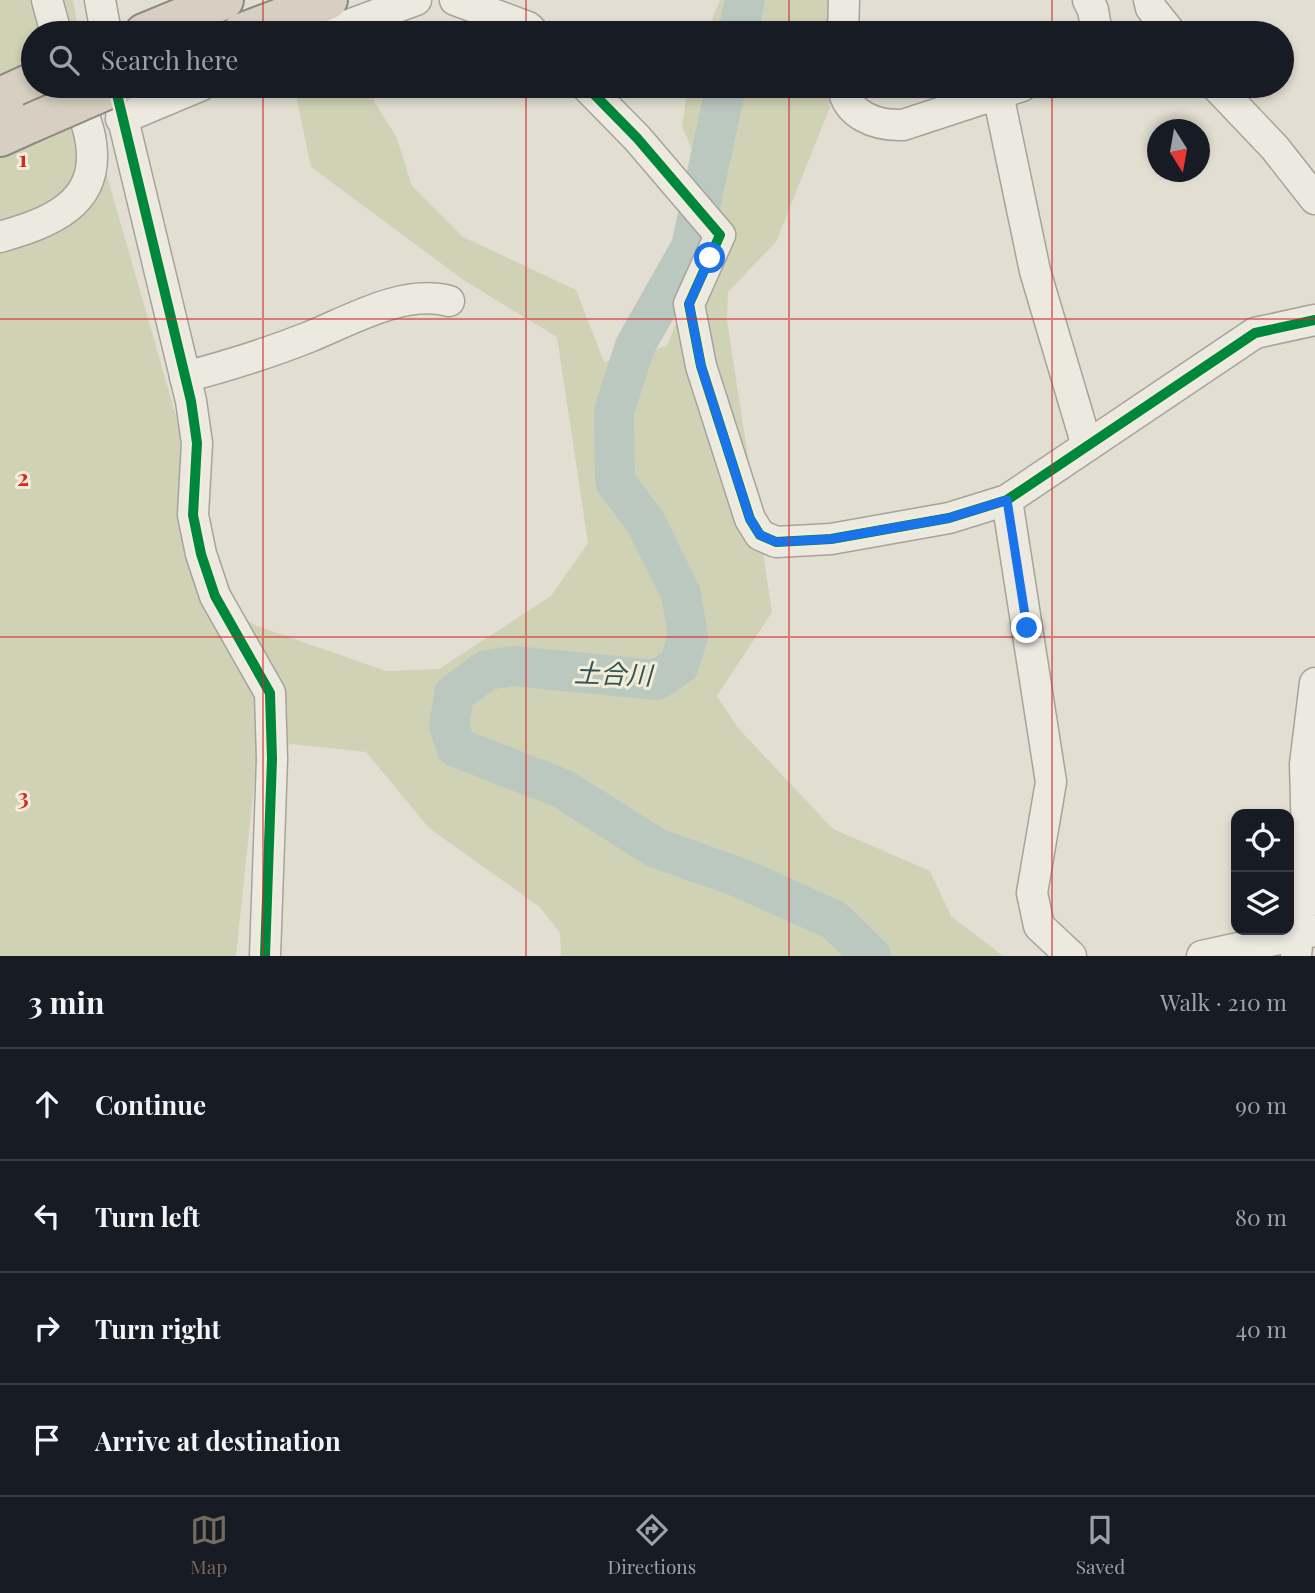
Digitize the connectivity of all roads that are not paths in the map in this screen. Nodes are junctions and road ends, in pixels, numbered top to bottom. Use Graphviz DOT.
graph roads {
  1 [pos="47,0"];
  2 [pos="100,0"];
  3 [pos="225,0"];
  4 [pos="328,0"];
  5 [pos="416,0"];
  6 [pos="455,0"];
  7 [pos="844,0"];
  8 [pos="1088,0"];
  9 [pos="1149,0"];
  10 [pos="53,21"];
  11 [pos="104,21"];
  12 [pos="173,21"];
  13 [pos="273,21"];
  14 [pos="359,21"];
  15 [pos="512,21"];
  16 [pos="843,21"];
  17 [pos="1095,21"];
  18 [pos="1162,21"];
  19 [pos="77,98"];
  20 [pos="106,98"];
  21 [pos="117,98"];
  22 [pos="598,98"];
  23 [pos="845,98"];
  24 [pos="986,98"];
  25 [pos="1011,98"];
  26 [pos="1227,98"];
  27 [pos="16,106"];
  28 [pos="1315,199"];
  29 [pos="0,237"];
  30 [pos="449,301"];
  31 [pos="1315,320"];
  32 [pos="185,377"];
  33 [pos="1087,446"];
  34 [pos="1007,500"];
  35 [pos="1315,682"];
  36 [pos="1302,941"];
  37 [pos="265,956"];
  38 [pos="1071,956"];
  39 [pos="1202,956"];
  1 -- 10 [label="street"];
  2 -- 11 [label="street"];
  3 -- 12 [label="highway"];
  4 -- 13 [label="highway"];
  5 -- 14 [label="street"];
  6 -- 15 [label="street"];
  7 -- 16 [label="street"];
  8 -- 17 [label="street"];
  9 -- 18 [label="street"];
  19 -- 29 [label="street"];
  20 -- 27 [label="highway, bridge"];
  21 -- 32 [label="street"];
  22 -- 34 [label="street"];
  23 -- 24 [label="street"];
  25 -- 33 [label="street"];
  26 -- 28 [label="street"];
  30 -- 32 [label="street"];
  31 -- 33 [label="street"];
  32 -- 37 [label="street"];
  33 -- 34 [label="street"];
  34 -- 38 [label="street"];
  35 -- 36 [label="street"];
  36 -- 39 [label="street"];
}
